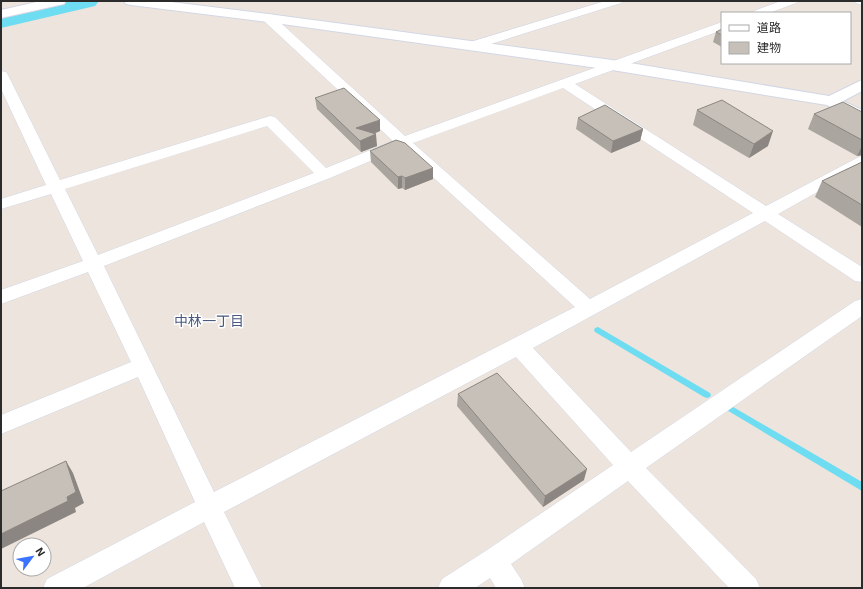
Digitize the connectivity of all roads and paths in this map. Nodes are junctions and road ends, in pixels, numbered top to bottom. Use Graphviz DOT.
graph roads {
  1 [pos="59,1"];
  2 [pos="131,1"];
  3 [pos="617,1"];
  4 [pos="792,1"];
  5 [pos="761,12"];
  6 [pos="1,14"];
  7 [pos="268,18"];
  8 [pos="721,26"];
  9 [pos="471,46"];
  10 [pos="612,65"];
  11 [pos="1,75"];
  12 [pos="564,83"];
  13 [pos="862,85"];
  14 [pos="831,101"];
  15 [pos="862,117"];
  16 [pos="403,142"];
  17 [pos="862,160"];
  18 [pos="324,175"];
  19 [pos="55,186"];
  20 [pos="1,204"];
  21 [pos="764,212"];
  22 [pos="92,264"];
  23 [pos="862,276"];
  24 [pos="1,297"];
  25 [pos="862,306"];
  26 [pos="588,308"];
  27 [pos="519,346"];
  28 [pos="143,366"];
  29 [pos="1,425"];
  30 [pos="629,466"];
  31 [pos="210,507"];
  32 [pos="493,561"];
  33 [pos="56,588"];
  34 [pos="249,588"];
  35 [pos="450,588"];
  36 [pos="512,588"];
  37 [pos="747,588"];
  1 -- 6 [label="street"];
  2 -- 7 [label="street"];
  3 -- 9 [label="street"];
  4 -- 5 [label="street"];
  7 -- 9 [label="street"];
  7 -- 16 [label="street"];
  8 -- 10 [label="street"];
  9 -- 10 [label="street"];
  10 -- 12 [label="street"];
  10 -- 14 [label="street"];
  11 -- 19 [label="street"];
  12 -- 16 [label="street"];
  12 -- 21 [label="street"];
  13 -- 14 [label="street"];
  14 -- 15 [label="street"];
  16 -- 18 [label="street"];
  16 -- 26 [label="street"];
  17 -- 21 [label="street"];
  18 -- 19 [label="street"];
  18 -- 22 [label="street"];
  19 -- 20 [label="street"];
  19 -- 22 [label="street"];
  21 -- 23 [label="street"];
  21 -- 26 [label="street"];
  22 -- 24 [label="street"];
  22 -- 28 [label="street"];
  25 -- 30 [label="street"];
  26 -- 27 [label="street"];
  27 -- 30 [label="street"];
  27 -- 31 [label="street"];
  28 -- 29 [label="street"];
  28 -- 31 [label="street"];
  30 -- 32 [label="street"];
  30 -- 37 [label="street"];
  31 -- 33 [label="street"];
  31 -- 34 [label="street"];
  32 -- 35 [label="street"];
  32 -- 36 [label="street"];
}
